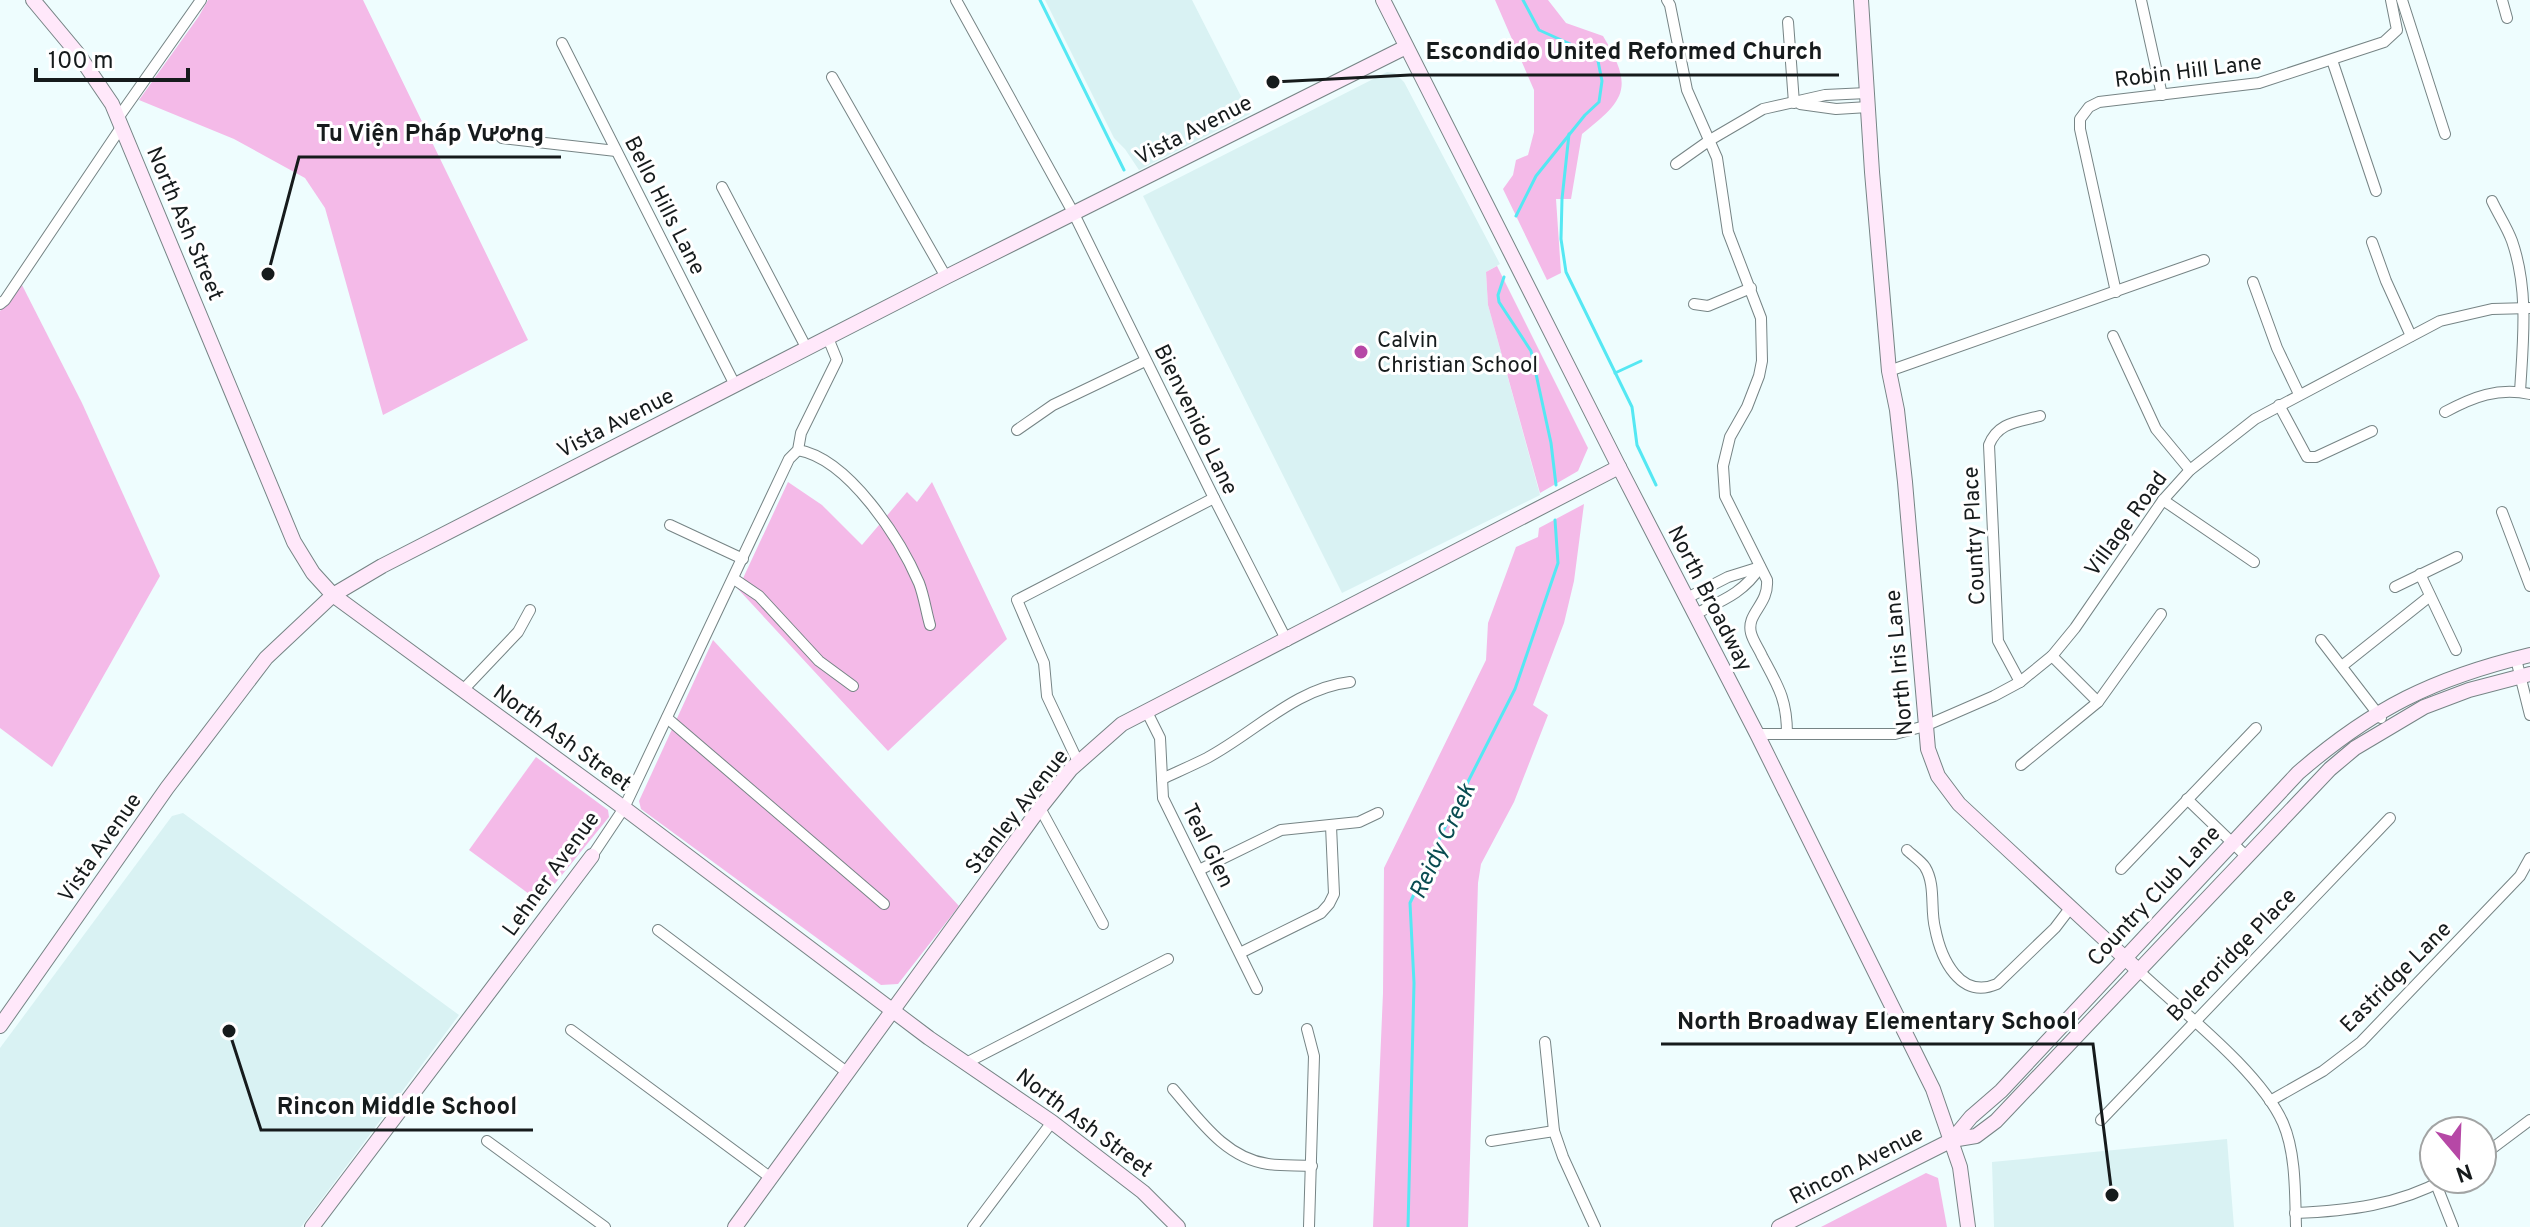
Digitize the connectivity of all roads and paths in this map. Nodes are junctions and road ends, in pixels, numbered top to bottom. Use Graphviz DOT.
graph roads {
  1 [pos="33,0"];
  2 [pos="201,0"];
  3 [pos="956,0"];
  4 [pos="1383,0"];
  5 [pos="1667,0"];
  6 [pos="1861,0"];
  7 [pos="2141,0"];
  8 [pos="2391,0"];
  9 [pos="2402,0"];
  10 [pos="2502,0"];
  11 [pos="2507,18"];
  12 [pos="1788,22"];
  13 [pos="562,43"];
  14 [pos="1406,47"];
  15 [pos="2332,60"];
  16 [pos="832,77"];
  17 [pos="2162,95"];
  18 [pos="1867,100"];
  19 [pos="1794,103"];
  20 [pos="120,122"];
  21 [pos="498,134"];
  22 [pos="2445,134"];
  23 [pos="1710,140"];
  24 [pos="616,151"];
  25 [pos="1676,164"];
  26 [pos="722,187"];
  27 [pos="2376,191"];
  28 [pos="2492,201"];
  29 [pos="1074,214"];
  30 [pos="2372,242"];
  31 [pos="2204,260"];
  32 [pos="946,277"];
  33 [pos="2253,282"];
  34 [pos="1751,288"];
  35 [pos="2116,292"];
  36 [pos="0,304"];
  37 [pos="1694,304"];
  38 [pos="2527,307"];
  39 [pos="2113,336"];
  40 [pos="2411,336"];
  41 [pos="828,338"];
  42 [pos="807,349"];
  43 [pos="1145,361"];
  44 [pos="1889,371"];
  45 [pos="735,385"];
  46 [pos="2525,393"];
  47 [pos="2299,394"];
  48 [pos="2279,405"];
  49 [pos="2445,412"];
  50 [pos="2040,416"];
  51 [pos="1017,430"];
  52 [pos="2372,431"];
  53 [pos="798,450"];
  54 [pos="1619,467"];
  55 [pos="2190,470"];
  56 [pos="1214,498"];
  57 [pos="2163,500"];
  58 [pos="2502,512"];
  59 [pos="670,525"];
  60 [pos="2457,557"];
  61 [pos="743,559"];
  62 [pos="2254,562"];
  63 [pos="1760,567"];
  64 [pos="2420,574"];
  65 [pos="734,579"];
  66 [pos="2530,586"];
  67 [pos="2395,587"];
  68 [pos="333,595"];
  69 [pos="2430,596"];
  70 [pos="1687,598"];
  71 [pos="530,610"];
  72 [pos="1695,614"];
  73 [pos="2161,614"];
  74 [pos="930,625"];
  75 [pos="2321,640"];
  76 [pos="1287,641"];
  77 [pos="2456,650"];
  78 [pos="2052,656"];
  79 [pos="2523,657"];
  80 [pos="2342,666"];
  81 [pos="2525,675"];
  82 [pos="1350,682"];
  83 [pos="2020,682"];
  84 [pos="853,686"];
  85 [pos="462,691"];
  86 [pos="2098,702"];
  87 [pos="1147,712"];
  88 [pos="2377,713"];
  89 [pos="2530,715"];
  90 [pos="667,718"];
  91 [pos="1925,726"];
  92 [pos="2386,727"];
  93 [pos="2256,728"];
  94 [pos="1757,734"];
  95 [pos="1787,734"];
  96 [pos="1079,764"];
  97 [pos="2021,765"];
  98 [pos="1162,779"];
  99 [pos="2187,799"];
  100 [pos="624,808"];
  101 [pos="1040,808"];
  102 [pos="1378,813"];
  103 [pos="2390,818"];
  104 [pos="1331,826"];
  105 [pos="2232,842"];
  106 [pos="1907,850"];
  107 [pos="592,856"];
  108 [pos="2246,856"];
  109 [pos="2530,858"];
  110 [pos="2121,869"];
  111 [pos="1199,870"];
  112 [pos="884,904"];
  113 [pos="2071,907"];
  114 [pos="1103,924"];
  115 [pos="658,930"];
  116 [pos="1240,953"];
  117 [pos="1168,959"];
  118 [pos="2125,959"];
  119 [pos="2139,971"];
  120 [pos="1257,989"];
  121 [pos="893,1011"];
  122 [pos="2193,1022"];
  123 [pos="0,1026"];
  124 [pos="1307,1029"];
  125 [pos="571,1030"];
  126 [pos="1545,1042"];
  127 [pos="966,1063"];
  128 [pos="848,1073"];
  129 [pos="1173,1089"];
  130 [pos="2270,1101"];
  131 [pos="2101,1120"];
  132 [pos="2530,1120"];
  133 [pos="1052,1122"];
  134 [pos="1554,1131"];
  135 [pos="1952,1140"];
  136 [pos="487,1141"];
  137 [pos="1491,1141"];
  138 [pos="2498,1144"];
  139 [pos="1312,1166"];
  140 [pos="771,1178"];
  141 [pos="2418,1191"];
  142 [pos="2444,1195"];
  143 [pos="2295,1213"];
  144 [pos="1590,1225"];
  145 [pos="312,1227"];
  146 [pos="605,1227"];
  147 [pos="735,1227"];
  148 [pos="973,1227"];
  149 [pos="1178,1227"];
  150 [pos="1309,1227"];
  151 [pos="1779,1227"];
  152 [pos="1968,1227"];
  153 [pos="2296,1227"];
  154 [pos="2453,1227"];
  1 -- 20 [label="main road, North Ash Street"];
  2 -- 20 [label="street"];
  3 -- 29 [label="street, Bienvenido Lane"];
  4 -- 14 [label="main road, North Broadway"];
  5 -- 23 [label="street"];
  6 -- 18 [label="main road, North Iris Lane"];
  7 -- 17 [label="street"];
  8 -- 15 [label="street, Robin Hill Lane"];
  9 -- 22 [label="street"];
  10 -- 11 [label="street"];
  12 -- 19 [label="street"];
  13 -- 24 [label="street, Bello Hills Lane"];
  14 -- 29 [label="main road, Vista Avenue"];
  14 -- 54 [label="main road, North Broadway"];
  15 -- 17 [label="street, Robin Hill Lane"];
  15 -- 27 [label="street"];
  16 -- 32 [label="street"];
  17 -- 35 [label="street, Robin Hill Lane"];
  18 -- 19 [label="street"];
  18 -- 44 [label="main road, North Iris Lane"];
  19 -- 23 [label="street"];
  20 -- 36 [label="street"];
  20 -- 68 [label="main road, North Ash Street"];
  21 -- 24 [label="street"];
  23 -- 25 [label="street"];
  23 -- 34 [label="street"];
  24 -- 45 [label="street, Bello Hills Lane"];
  26 -- 42 [label="street"];
  28 -- 38 [label="street"];
  29 -- 32 [label="main road, Vista Avenue"];
  29 -- 43 [label="street, Bienvenido Lane"];
  30 -- 40 [label="street"];
  31 -- 35 [label="street"];
  32 -- 41 [label="main road, Vista Avenue"];
  33 -- 47 [label="street"];
  34 -- 37 [label="street"];
  34 -- 63 [label="street"];
  35 -- 44 [label="street"];
  38 -- 40 [label="street, Village Road"];
  38 -- 46 [label="street"];
  39 -- 55 [label="street"];
  40 -- 47 [label="street, Village Road"];
  41 -- 42 [label="main road, Vista Avenue"];
  41 -- 53 [label="street, Lehner Avenue"];
  42 -- 45 [label="main road, Vista Avenue"];
  43 -- 51 [label="street"];
  43 -- 56 [label="street, Bienvenido Lane"];
  44 -- 91 [label="main road, North Iris Lane"];
  45 -- 68 [label="main road, Vista Avenue"];
  46 -- 49 [label="street"];
  47 -- 48 [label="street, Village Road"];
  48 -- 52 [label="street"];
  48 -- 55 [label="street, Village Road"];
  50 -- 83 [label="street, Country Place"];
  53 -- 61 [label="street, Lehner Avenue"];
  53 -- 74 [label="street"];
  54 -- 70 [label="main road, North Broadway"];
  54 -- 76 [label="main road, Stanley Avenue"];
  55 -- 57 [label="street, Village Road"];
  56 -- 76 [label="street, Bienvenido Lane"];
  56 -- 96 [label="street"];
  57 -- 62 [label="street"];
  57 -- 78 [label="street, Village Road"];
  58 -- 66 [label="street"];
  59 -- 61 [label="street"];
  60 -- 64 [label="street"];
  61 -- 65 [label="street, Lehner Avenue"];
  63 -- 70 [label="street"];
  63 -- 72 [label="street"];
  63 -- 95 [label="street"];
  64 -- 67 [label="street"];
  64 -- 69 [label="street"];
  65 -- 84 [label="street"];
  65 -- 90 [label="street, Lehner Avenue"];
  68 -- 85 [label="main road, North Ash Street"];
  68 -- 123 [label="main road, Vista Avenue"];
  69 -- 77 [label="street"];
  69 -- 80 [label="street"];
  70 -- 72 [label="main road, North Broadway"];
  71 -- 85 [label="street"];
  72 -- 94 [label="main road, North Broadway"];
  73 -- 86 [label="street"];
  75 -- 80 [label="street"];
  76 -- 87 [label="main road, Stanley Avenue"];
  78 -- 83 [label="street, Village Road"];
  78 -- 86 [label="street"];
  79 -- 81 [label="street"];
  79 -- 88 [label="main road, Country Club Lane"];
  80 -- 88 [label="street"];
  81 -- 89 [label="street"];
  81 -- 92 [label="main road, Country Club Lane"];
  82 -- 98 [label="street"];
  83 -- 91 [label="street, Village Road"];
  85 -- 100 [label="main road, North Ash Street"];
  86 -- 97 [label="street"];
  87 -- 96 [label="main road, Stanley Avenue"];
  87 -- 98 [label="street, Teal Glen"];
  88 -- 92 [label="street"];
  88 -- 105 [label="main road, Country Club Lane"];
  90 -- 100 [label="street, Lehner Avenue"];
  90 -- 112 [label="street"];
  91 -- 95 [label="street, Village Road"];
  91 -- 113 [label="main road, North Iris Lane"];
  92 -- 108 [label="main road, Country Club Lane"];
  93 -- 99 [label="street"];
  94 -- 95 [label="street, Village Road"];
  94 -- 135 [label="main road, North Broadway"];
  96 -- 101 [label="main road, Stanley Avenue"];
  98 -- 111 [label="street, Teal Glen"];
  99 -- 105 [label="street"];
  99 -- 110 [label="street"];
  100 -- 107 [label="street, Lehner Avenue"];
  100 -- 121 [label="main road, North Ash Street"];
  101 -- 114 [label="street"];
  101 -- 121 [label="main road, Stanley Avenue"];
  102 -- 104 [label="street"];
  103 -- 122 [label="street, Boleroridge Place"];
  104 -- 111 [label="street"];
  104 -- 116 [label="street"];
  105 -- 108 [label="street"];
  105 -- 118 [label="main road, Country Club Lane"];
  106 -- 113 [label="street"];
  107 -- 145 [label="main road, Lehner Avenue"];
  108 -- 119 [label="main road, Country Club Lane"];
  109 -- 130 [label="street, Eastridge Lane"];
  111 -- 116 [label="street, Teal Glen"];
  113 -- 118 [label="main road, North Iris Lane"];
  115 -- 128 [label="street"];
  116 -- 120 [label="street, Teal Glen"];
  117 -- 127 [label="street"];
  118 -- 119 [label="main road, North Iris Lane"];
  118 -- 135 [label="main road, Country Club Lane"];
  119 -- 122 [label="street, North Iris Lane"];
  119 -- 135 [label="main road, Country Club Lane"];
  121 -- 127 [label="main road, North Ash Street"];
  121 -- 128 [label="main road, Stanley Avenue"];
  122 -- 130 [label="street, North Iris Lane"];
  122 -- 131 [label="street, Boleroridge Place"];
  124 -- 139 [label="street"];
  125 -- 140 [label="street"];
  126 -- 134 [label="street"];
  127 -- 133 [label="main road, North Ash Street"];
  128 -- 140 [label="main road, Stanley Avenue"];
  129 -- 139 [label="street"];
  130 -- 143 [label="street, North Iris Lane"];
  132 -- 138 [label="street"];
  133 -- 148 [label="street"];
  133 -- 149 [label="main road, North Ash Street"];
  134 -- 137 [label="street"];
  134 -- 144 [label="street"];
  135 -- 151 [label="main road, Rincon Avenue"];
  135 -- 152 [label="main road, North Broadway"];
  136 -- 146 [label="street"];
  139 -- 150 [label="street"];
  140 -- 147 [label="main road, Stanley Avenue"];
  141 -- 143 [label="street"];
  142 -- 154 [label="street"];
  143 -- 153 [label="street, North Iris Lane"];
}
